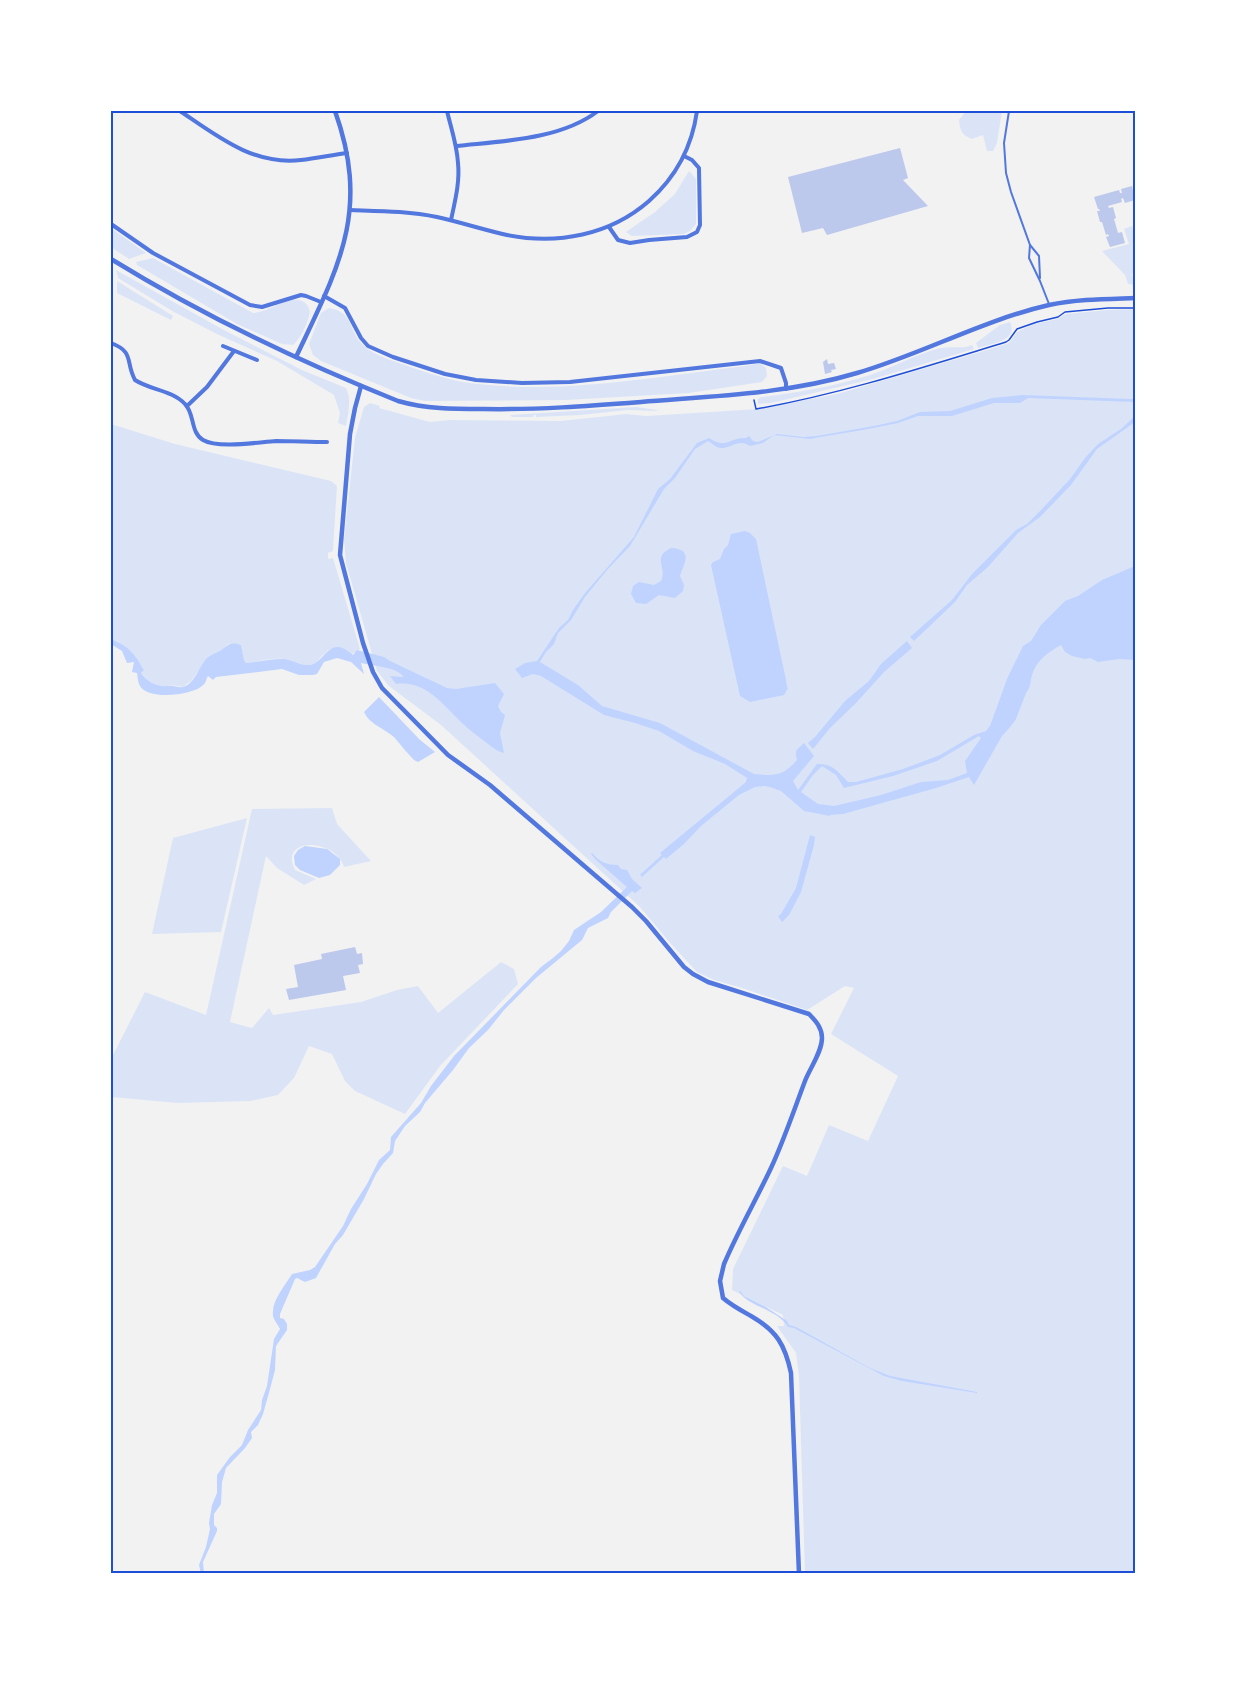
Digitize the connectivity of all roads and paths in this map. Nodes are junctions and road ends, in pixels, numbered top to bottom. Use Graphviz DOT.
graph roads {
  1 [pos="180,111"];
  2 [pos="335,111"];
  3 [pos="447,111"];
  4 [pos="598,111"];
  5 [pos="698,111"];
  6 [pos="1009,111"];
  7 [pos="456,146"];
  8 [pos="347,153"];
  9 [pos="684,156"];
  10 [pos="350,210"];
  11 [pos="451,220"];
  12 [pos="111,224"];
  13 [pos="609,227"];
  14 [pos="1030,245"];
  15 [pos="111,259"];
  16 [pos="1040,281"];
  17 [pos="324,296"];
  18 [pos="1135,298"];
  19 [pos="321,302"];
  20 [pos="1049,305"];
  21 [pos="1135,308"];
  22 [pos="111,343"];
  23 [pos="223,346"];
  24 [pos="234,351"];
  25 [pos="296,357"];
  26 [pos="256,360"];
  27 [pos="361,386"];
  28 [pos="786,389"];
  29 [pos="187,406"];
  30 [pos="756,409"];
  31 [pos="327,442"];
  32 [pos="799,1574"];
  1 -- 8 [label="street"];
  2 -- 8 [label="street"];
  3 -- 7 [label="street"];
  4 -- 7 [label="street"];
  5 -- 9 [label="street"];
  6 -- 14 [label="lane"];
  7 -- 11 [label="street"];
  8 -- 10 [label="street"];
  9 -- 13 [label="street"];
  9 -- 13 [label="street"];
  10 -- 11 [label="street"];
  10 -- 17 [label="street"];
  11 -- 13 [label="street"];
  12 -- 19 [label="street"];
  14 -- 16 [label="lane"];
  14 -- 16 [label="lane"];
  15 -- 25 [label="street"];
  16 -- 20 [label="lane"];
  17 -- 19 [label="street"];
  17 -- 28 [label="street"];
  18 -- 20 [label="street"];
  19 -- 25 [label="street"];
  20 -- 28 [label="street"];
  21 -- 30 [label="path"];
  22 -- 29 [label="street"];
  23 -- 24 [label="street"];
  24 -- 26 [label="street"];
  24 -- 29 [label="street"];
  25 -- 27 [label="street"];
  27 -- 28 [label="street"];
  27 -- 32 [label="street"];
  29 -- 31 [label="street"];
}
